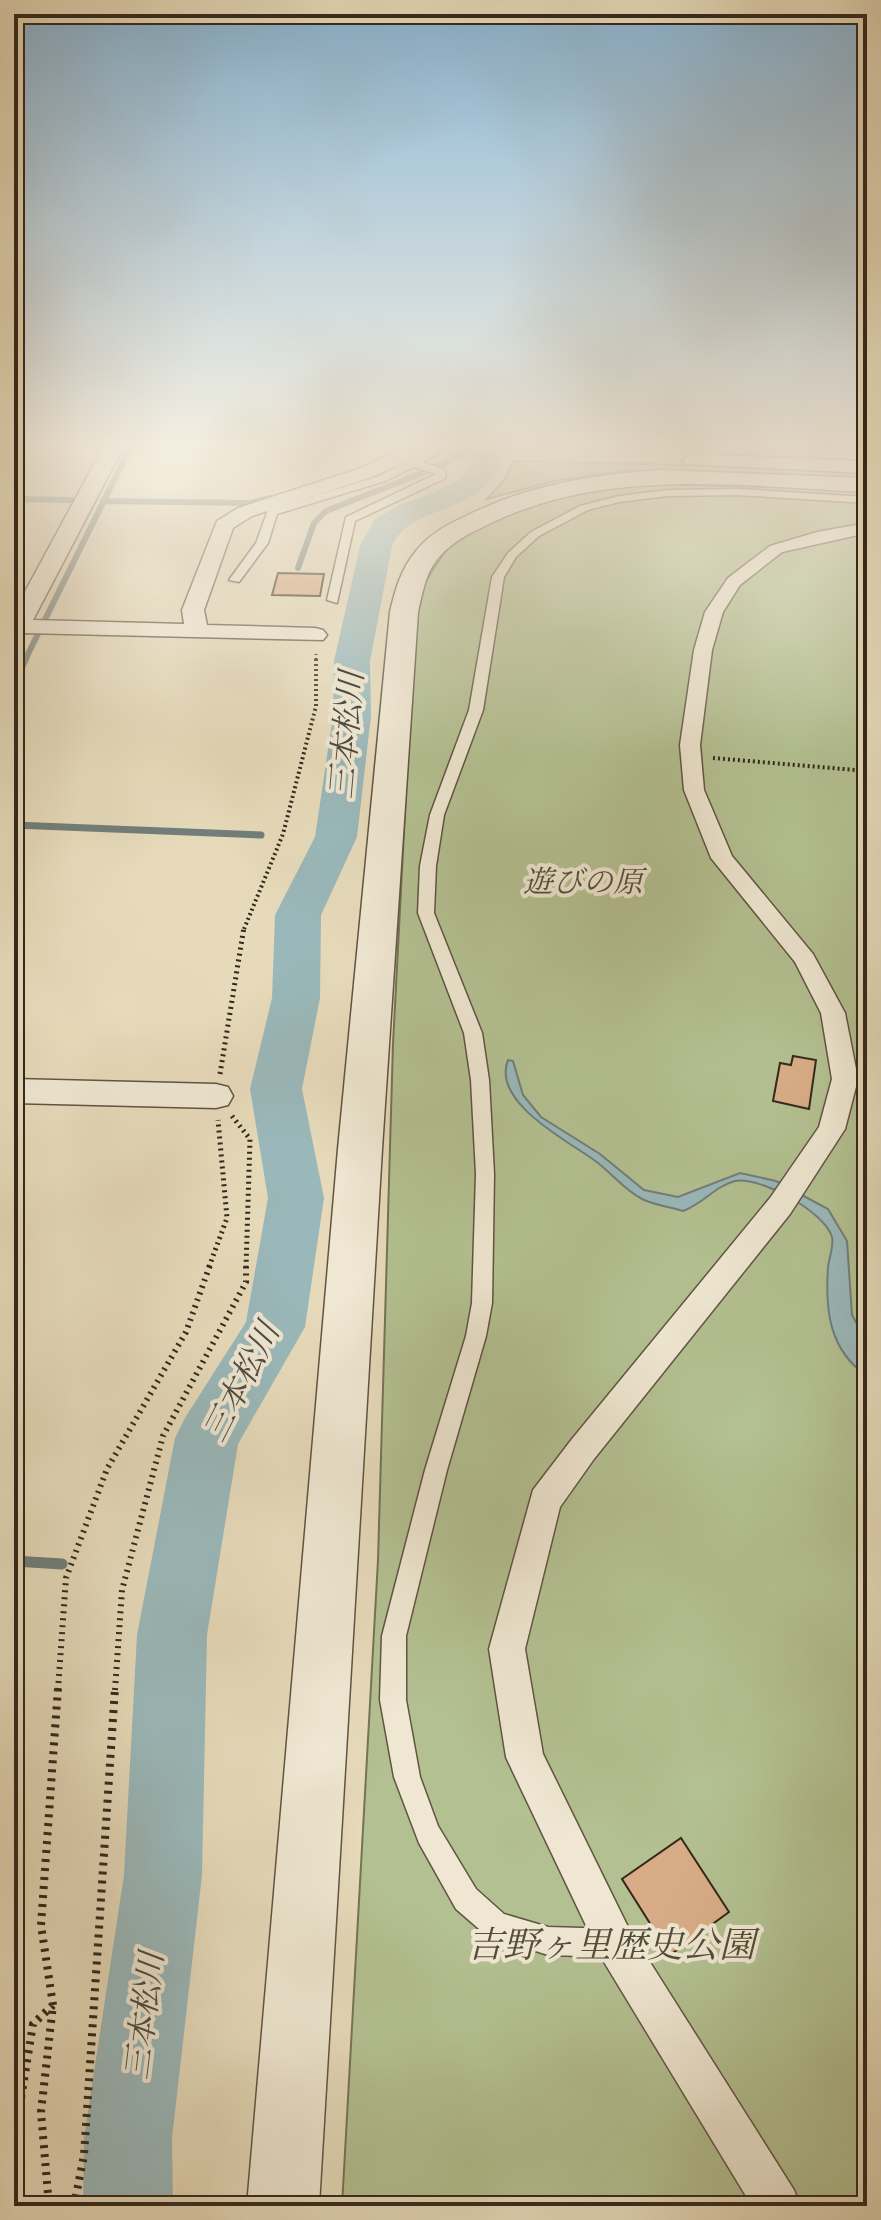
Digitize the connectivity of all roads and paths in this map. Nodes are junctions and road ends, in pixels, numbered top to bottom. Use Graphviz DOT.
graph roads {
  1 [pos="64,548"];
  2 [pos="216,548"];
  3 [pos="259,548"];
  4 [pos="344,548"];
  5 [pos="435,548"];
  6 [pos="520,548"];
  7 [pos="781,548"];
  8 [pos="235,580"];
  9 [pos="333,600"];
  10 [pos="25,628"];
  11 [pos="197,631"];
  12 [pos="315,635"];
  13 [pos="691,756"];
  14 [pos="867,771"];
  15 [pos="14,1091"];
  16 [pos="216,1096"];
  17 [pos="615,1943"];
  18 [pos="53,2005"];
  19 [pos="14,2142"];
  20 [pos="49,2206"];
  21 [pos="74,2206"];
  22 [pos="283,2206"];
  23 [pos="778,2206"];
  1 -- 10 [label="street"];
  2 -- 11 [label="street"];
  3 -- 8 [label="lane"];
  4 -- 9 [label="lane"];
  5 -- 22 [label="street"];
  6 -- 17 [label="lane"];
  7 -- 13 [label="street"];
  10 -- 11 [label="street"];
  11 -- 12 [label="street"];
  12 -- 16 [label="path"];
  13 -- 14 [label="path"];
  13 -- 17 [label="street"];
  15 -- 16 [label="street"];
  16 -- 18 [label="path"];
  16 -- 21 [label="path"];
  17 -- 23 [label="street"];
  18 -- 19 [label="path"];
  18 -- 20 [label="path"];
}
